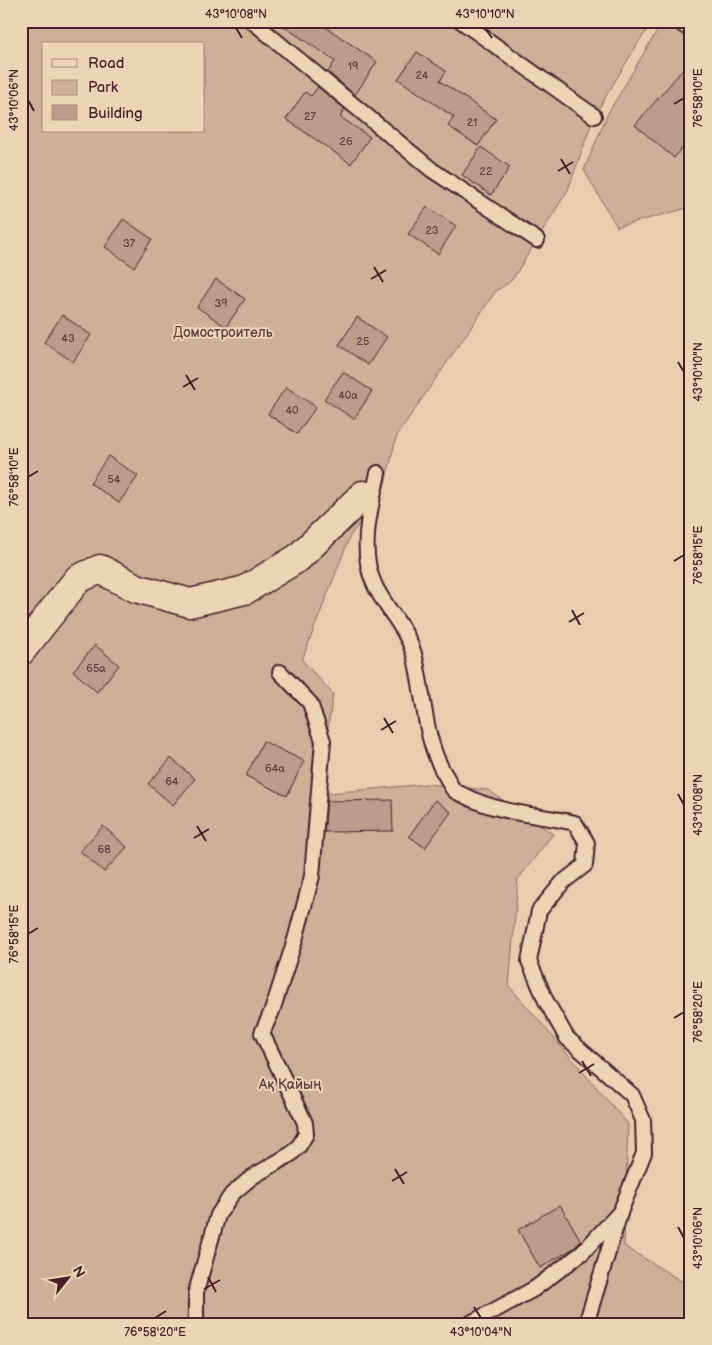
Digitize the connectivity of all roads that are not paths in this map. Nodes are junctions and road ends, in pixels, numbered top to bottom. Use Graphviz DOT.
graph roads {
  1 [pos="252,21"];
  2 [pos="461,21"];
  3 [pos="677,21"];
  4 [pos="691,30"];
  5 [pos="594,116"];
  6 [pos="537,240"];
  7 [pos="378,473"];
  8 [pos="363,496"];
  9 [pos="21,651"];
  10 [pos="280,672"];
  11 [pos="621,1210"];
  12 [pos="196,1324"];
  13 [pos="469,1324"];
  14 [pos="586,1324"];
  1 -- 6 [label="lane"];
  2 -- 5 [label="lane"];
  3 -- 4 [label="lane"];
  7 -- 11 [label="lane"];
  8 -- 9 [label="street"];
  10 -- 12 [label="lane"];
  11 -- 13 [label="lane"];
  11 -- 14 [label="lane"];
}
